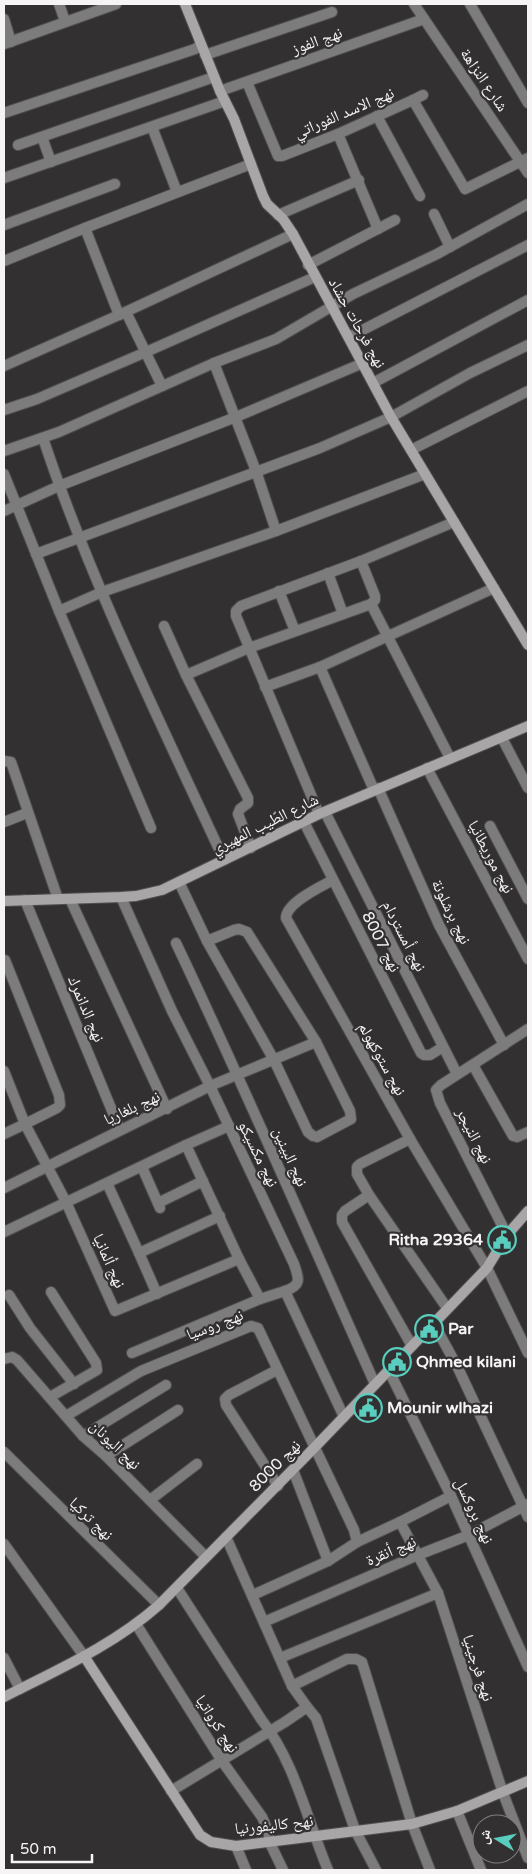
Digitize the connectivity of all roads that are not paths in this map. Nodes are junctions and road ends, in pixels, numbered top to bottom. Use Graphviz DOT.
graph roads {
  1 [pos="59,4"];
  2 [pos="116,4"];
  3 [pos="185,4"];
  4 [pos="414,4"];
  5 [pos="470,4"];
  6 [pos="332,12"];
  7 [pos="4,19"];
  8 [pos="424,19"];
  9 [pos="65,21"];
  10 [pos="7,43"];
  11 [pos="198,47"];
  12 [pos="205,55"];
  13 [pos="214,77"];
  14 [pos="247,82"];
  15 [pos="220,91"];
  16 [pos="423,95"];
  17 [pos="413,100"];
  18 [pos="225,101"];
  19 [pos="528,104"];
  20 [pos="4,113"];
  21 [pos="377,116"];
  22 [pos="152,127"];
  23 [pos="338,134"];
  24 [pos="42,137"];
  25 [pos="18,145"];
  26 [pos="525,160"];
  27 [pos="51,162"];
  28 [pos="252,164"];
  29 [pos="528,173"];
  30 [pos="4,178"];
  31 [pos="359,180"];
  32 [pos="115,184"];
  33 [pos="177,192"];
  34 [pos="420,196"];
  35 [pos="528,204"];
  36 [pos="434,214"];
  37 [pos="278,215"];
  38 [pos="395,220"];
  39 [pos="4,225"];
  40 [pos="85,228"];
  41 [pos="378,229"];
  42 [pos="293,234"];
  43 [pos="528,245"];
  44 [pos="450,247"];
  45 [pos="4,261"];
  46 [pos="308,265"];
  47 [pos="314,276"];
  48 [pos="528,300"];
  49 [pos="331,307"];
  50 [pos="123,314"];
  51 [pos="348,337"];
  52 [pos="528,346"];
  53 [pos="146,352"];
  54 [pos="214,363"];
  55 [pos="363,363"];
  56 [pos="4,366"];
  57 [pos="373,383"];
  58 [pos="162,386"];
  59 [pos="528,391"];
  60 [pos="4,410"];
  61 [pos="236,416"];
  62 [pos="391,417"];
  63 [pos="43,438"];
  64 [pos="411,450"];
  65 [pos="4,451"];
  66 [pos="256,472"];
  67 [pos="4,474"];
  68 [pos="425,474"];
  69 [pos="59,486"];
  70 [pos="15,505"];
  71 [pos="4,511"];
  72 [pos="454,522"];
  73 [pos="276,531"];
  74 [pos="79,537"];
  75 [pos="36,554"];
  76 [pos="361,561"];
  77 [pos="328,573"];
  78 [pos="494,588"];
  79 [pos="279,591"];
  80 [pos="102,592"];
  81 [pos="371,604"];
  82 [pos="59,611"];
  83 [pos="343,614"];
  84 [pos="164,626"];
  85 [pos="295,631"];
  86 [pos="388,636"];
  87 [pos="528,646"];
  88 [pos="249,648"];
  89 [pos="320,667"];
  90 [pos="186,675"];
  91 [pos="265,687"];
  92 [pos="528,726"];
  93 [pos="502,738"];
  94 [pos="450,758"];
  95 [pos="4,761"];
  96 [pos="427,768"];
  97 [pos="528,788"];
  98 [pos="376,789"];
  99 [pos="27,813"];
  100 [pos="322,813"];
  101 [pos="4,822"];
  102 [pos="304,822"];
  103 [pos="490,826"];
  104 [pos="151,828"];
  105 [pos="250,848"];
  106 [pos="224,860"];
  107 [pos="333,880"];
  108 [pos="179,882"];
  109 [pos="121,898"];
  110 [pos="58,899"];
  111 [pos="70,899"];
  112 [pos="528,899"];
  113 [pos="25,900"];
  114 [pos="4,901"];
  115 [pos="176,942"];
  116 [pos="207,942"];
  117 [pos="528,959"];
  118 [pos="5,960"];
  119 [pos="528,1029"];
  120 [pos="316,1042"];
  121 [pos="504,1045"];
  122 [pos="443,1047"];
  123 [pos="274,1060"];
  124 [pos="473,1065"];
  125 [pos="4,1071"];
  126 [pos="238,1074"];
  127 [pos="457,1074"];
  128 [pos="210,1086"];
  129 [pos="167,1109"];
  130 [pos="25,1124"];
  131 [pos="228,1126"];
  132 [pos="120,1130"];
  133 [pos="528,1132"];
  134 [pos="4,1134"];
  135 [pos="410,1139"];
  136 [pos="186,1145"];
  137 [pos="47,1167"];
  138 [pos="142,1167"];
  139 [pos="203,1181"];
  140 [pos="107,1183"];
  141 [pos="4,1188"];
  142 [pos="369,1195"];
  143 [pos="66,1202"];
  144 [pos="528,1212"];
  145 [pos="220,1216"];
  146 [pos="4,1232"];
  147 [pos="507,1235"];
  148 [pos="139,1253"];
  149 [pos="239,1259"];
  150 [pos="487,1268"];
  151 [pos="285,1291"];
  152 [pos="51,1292"];
  153 [pos="157,1294"];
  154 [pos="9,1295"];
  155 [pos="260,1299"];
  156 [pos="447,1308"];
  157 [pos="434,1324"];
  158 [pos="412,1346"];
  159 [pos="132,1352"];
  160 [pos="528,1353"];
  161 [pos="4,1359"];
  162 [pos="277,1370"];
  163 [pos="389,1371"];
  164 [pos="74,1384"];
  165 [pos="375,1384"];
  166 [pos="166,1385"];
  167 [pos="50,1397"];
  168 [pos="178,1410"];
  169 [pos="66,1416"];
  170 [pos="344,1417"];
  171 [pos="83,1436"];
  172 [pos="314,1448"];
  173 [pos="4,1452"];
  174 [pos="106,1456"];
  175 [pos="197,1464"];
  176 [pos="293,1470"];
  177 [pos="278,1486"];
  178 [pos="451,1496"];
  179 [pos="150,1500"];
  180 [pos="526,1505"];
  181 [pos="528,1517"];
  182 [pos="400,1522"];
  183 [pos="469,1535"];
  184 [pos="226,1537"];
  185 [pos="357,1542"];
  186 [pos="4,1544"];
  187 [pos="418,1555"];
  188 [pos="206,1556"];
  189 [pos="328,1561"];
  190 [pos="177,1588"];
  191 [pos="438,1593"];
  192 [pos="253,1595"];
  193 [pos="159,1605"];
  194 [pos="264,1622"];
  195 [pos="136,1624"];
  196 [pos="84,1656"];
  197 [pos="4,1658"];
  198 [pos="280,1658"];
  199 [pos="528,1667"];
  200 [pos="292,1686"];
  201 [pos="20,1689"];
  202 [pos="4,1697"];
  203 [pos="307,1707"];
  204 [pos="270,1731"];
  205 [pos="222,1761"];
  206 [pos="528,1780"];
  207 [pos="171,1791"];
  208 [pos="503,1793"];
  209 [pos="457,1811"];
  210 [pos="412,1824"];
  211 [pos="355,1830"];
  212 [pos="314,1836"];
  213 [pos="268,1841"];
  214 [pos="236,1846"];
  215 [pos="528,1858"];
  216 [pos="246,1870"];
  217 [pos="283,1870"];
  218 [pos="328,1870"];
  219 [pos="376,1870"];
  220 [pos="430,1870"];
  221 [pos="481,1870"];
  1 -- 9 [label="street"];
  2 -- 9 [label="street"];
  3 -- 11 [label="street, نهج فرحات حشاد"];
  4 -- 8 [label="street, شارع النزاهة"];
  5 -- 19 [label="street"];
  6 -- 12 [label="street"];
  7 -- 10 [label="street"];
  8 -- 14 [label="street, نهج الفوز"];
  8 -- 26 [label="street, شارع النزاهة"];
  9 -- 10 [label="street"];
  11 -- 12 [label="street, نهج فرحات حشاد"];
  11 -- 20 [label="street"];
  12 -- 13 [label="street, نهج فرحات حشاد"];
  13 -- 15 [label="street, نهج فرحات حشاد"];
  13 -- 24 [label="street"];
  14 -- 15 [label="street, نهج الفوز"];
  14 -- 23 [label="street, نهج الاسد الفوراتي"];
  15 -- 18 [label="street, نهج فرحات حشاد"];
  16 -- 17 [label="street"];
  17 -- 21 [label="street, نهج الاسد الفوراتي"];
  17 -- 26 [label="street, نهج الاسد الفوراتي"];
  18 -- 22 [label="street"];
  18 -- 28 [label="street, نهج فرحات حشاد"];
  21 -- 23 [label="street, نهج الاسد الفوراتي"];
  21 -- 34 [label="street"];
  22 -- 27 [label="street"];
  22 -- 33 [label="street"];
  23 -- 31 [label="street"];
  24 -- 25 [label="street"];
  24 -- 27 [label="street"];
  26 -- 29 [label="street, شارع النزاهة"];
  27 -- 30 [label="street"];
  28 -- 33 [label="street"];
  28 -- 37 [label="street, نهج فرحات حشاد"];
  31 -- 37 [label="street"];
  31 -- 41 [label="street"];
  32 -- 39 [label="street"];
  33 -- 40 [label="street"];
  35 -- 44 [label="street"];
  36 -- 44 [label="street"];
  37 -- 42 [label="street, نهج فرحات حشاد"];
  38 -- 41 [label="street"];
  40 -- 45 [label="street"];
  40 -- 50 [label="street"];
  41 -- 46 [label="street"];
  42 -- 46 [label="street, نهج فرحات حشاد"];
  42 -- 50 [label="street"];
  43 -- 51 [label="street"];
  44 -- 49 [label="street"];
  46 -- 47 [label="street, نهج فرحات حشاد"];
  47 -- 49 [label="street, نهج فرحات حشاد"];
  47 -- 53 [label="street"];
  48 -- 57 [label="street"];
  49 -- 51 [label="street, نهج فرحات حشاد"];
  49 -- 54 [label="street"];
  50 -- 53 [label="street"];
  50 -- 56 [label="street"];
  51 -- 55 [label="street, نهج فرحات حشاد"];
  52 -- 62 [label="street"];
  53 -- 58 [label="street"];
  53 -- 60 [label="street"];
  54 -- 58 [label="street"];
  54 -- 61 [label="street"];
  55 -- 57 [label="street, نهج فرحات حشاد"];
  55 -- 61 [label="street"];
  57 -- 62 [label="street, نهج فرحات حشاد"];
  58 -- 63 [label="street"];
  59 -- 64 [label="street"];
  61 -- 66 [label="street"];
  61 -- 69 [label="street"];
  62 -- 64 [label="street, نهج فرحات حشاد"];
  62 -- 66 [label="street"];
  63 -- 65 [label="street"];
  63 -- 69 [label="street"];
  64 -- 68 [label="street, نهج فرحات حشاد"];
  66 -- 73 [label="street"];
  66 -- 74 [label="street"];
  67 -- 70 [label="street"];
  68 -- 72 [label="street, نهج فرحات حشاد"];
  68 -- 73 [label="street"];
  69 -- 70 [label="street"];
  69 -- 74 [label="street"];
  70 -- 71 [label="street"];
  70 -- 75 [label="street"];
  72 -- 76 [label="street"];
  72 -- 78 [label="street, نهج فرحات حشاد"];
  73 -- 80 [label="street"];
  74 -- 75 [label="street"];
  74 -- 80 [label="street"];
  75 -- 82 [label="street"];
  76 -- 77 [label="street"];
  76 -- 81 [label="street"];
  77 -- 79 [label="street"];
  77 -- 83 [label="street"];
  78 -- 86 [label="street"];
  78 -- 87 [label="street, نهج فرحات حشاد"];
  79 -- 85 [label="street"];
  79 -- 88 [label="street, نهج أمستردام"];
  80 -- 82 [label="street"];
  80 -- 106 [label="street"];
  81 -- 83 [label="street"];
  81 -- 86 [label="street"];
  82 -- 104 [label="street"];
  83 -- 85 [label="street"];
  84 -- 90 [label="street"];
  85 -- 88 [label="street"];
  86 -- 89 [label="street"];
  86 -- 94 [label="street"];
  88 -- 90 [label="street"];
  88 -- 91 [label="street, نهج أمستردام"];
  89 -- 91 [label="street"];
  89 -- 98 [label="street, نهج برشلونة"];
  90 -- 105 [label="street"];
  91 -- 100 [label="street, نهج أمستردام"];
  92 -- 93 [label="street, شارع الطّيب المهيري"];
  93 -- 94 [label="street, شارع الطّيب المهيري"];
  93 -- 97 [label="street"];
  94 -- 96 [label="street, شارع الطّيب المهيري"];
  95 -- 99 [label="street"];
  96 -- 98 [label="street, شارع الطّيب المهيري"];
  96 -- 117 [label="street, نهج موريطانيا"];
  98 -- 100 [label="street, شارع الطّيب المهيري"];
  98 -- 121 [label="street, نهج برشلونة"];
  99 -- 101 [label="street"];
  99 -- 110 [label="street"];
  100 -- 102 [label="street, شارع الطّيب المهيري"];
  100 -- 122 [label="street, نهج أمستردام"];
  102 -- 105 [label="street, شارع الطّيب المهيري"];
  102 -- 107 [label="street, نهج 8007"];
  103 -- 112 [label="street"];
  105 -- 106 [label="street, شارع الطّيب المهيري"];
  106 -- 108 [label="street, شارع الطّيب المهيري"];
  107 -- 122 [label="street, نهج 8007"];
  107 -- 135 [label="street, نهج ستوكهولم"];
  108 -- 109 [label="street, شارع الطّيب المهيري"];
  108 -- 116 [label="street"];
  109 -- 111 [label="street, شارع الطّيب المهيري"];
  109 -- 128 [label="street, نهج مكسيكو"];
  110 -- 111 [label="street, شارع الطّيب المهيري"];
  110 -- 113 [label="street, شارع الطّيب المهيري"];
  111 -- 129 [label="street"];
  113 -- 114 [label="street, شارع الطّيب المهيري"];
  113 -- 132 [label="street, نهج الدانمرك"];
  115 -- 126 [label="street, نهج البينين"];
  116 -- 120 [label="street"];
  116 -- 123 [label="street"];
  118 -- 130 [label="street"];
  119 -- 121 [label="street, نهج النيجر"];
  120 -- 123 [label="street, نهج بلغاريا"];
  120 -- 123 [label="street"];
  121 -- 124 [label="street, نهج النيجر"];
  122 -- 127 [label="street, نهج أمستردام"];
  123 -- 126 [label="street, نهج بلغاريا"];
  124 -- 127 [label="street, نهج النيجر"];
  124 -- 133 [label="street, نهج النيجر"];
  125 -- 130 [label="street, نهج ألمانيا"];
  126 -- 128 [label="street, نهج بلغاريا"];
  126 -- 165 [label="street, نهج البينين"];
  127 -- 147 [label="street, نهج النيجر"];
  128 -- 129 [label="street, نهج بلغاريا"];
  128 -- 131 [label="street, نهج مكسيكو"];
  129 -- 132 [label="street, نهج بلغاريا"];
  130 -- 134 [label="street"];
  130 -- 137 [label="street, نهج ألمانيا"];
  131 -- 136 [label="street"];
  131 -- 151 [label="street, نهج مكسيكو"];
  132 -- 137 [label="street, نهج بلغاريا"];
  135 -- 142 [label="street"];
  135 -- 150 [label="street, نهج ستوكهولم"];
  136 -- 138 [label="street"];
  136 -- 139 [label="street"];
  137 -- 141 [label="street, نهج بلغاريا"];
  137 -- 143 [label="street, نهج ألمانيا"];
  138 -- 139 [label="street"];
  138 -- 140 [label="street"];
  139 -- 145 [label="street"];
  140 -- 143 [label="street"];
  140 -- 148 [label="street"];
  142 -- 156 [label="street"];
  142 -- 158 [label="street"];
  143 -- 146 [label="street"];
  143 -- 153 [label="street, نهج ألمانيا"];
  144 -- 147 [label="street, نهج 8000"];
  145 -- 148 [label="street"];
  145 -- 149 [label="street"];
  147 -- 150 [label="street, نهج 8000"];
  148 -- 153 [label="street"];
  149 -- 153 [label="street, نهج ألمانيا"];
  149 -- 155 [label="street"];
  150 -- 156 [label="street, نهج 8000"];
  150 -- 160 [label="street, نهج ستوكهولم"];
  151 -- 155 [label="street"];
  151 -- 170 [label="street"];
  152 -- 164 [label="street"];
  154 -- 164 [label="street"];
  155 -- 159 [label="street"];
  156 -- 157 [label="street, نهج 8000"];
  157 -- 158 [label="street, نهج 8000"];
  157 -- 180 [label="street"];
  158 -- 163 [label="street, نهج 8000"];
  161 -- 167 [label="street, نهج اليونان"];
  162 -- 169 [label="street, نهج روسيا"];
  162 -- 172 [label="street, نهج روسيا"];
  162 -- 177 [label="street"];
  163 -- 165 [label="street, نهج 8000"];
  163 -- 178 [label="street, نهج بروكسل"];
  164 -- 167 [label="street"];
  165 -- 170 [label="street, نهج 8000"];
  166 -- 171 [label="street"];
  167 -- 169 [label="street, نهج اليونان"];
  168 -- 174 [label="street"];
  169 -- 171 [label="street, نهج اليونان"];
  170 -- 172 [label="street, نهج 8000"];
  171 -- 174 [label="street, نهج اليونان"];
  172 -- 176 [label="street, نهج 8000"];
  172 -- 185 [label="street, نهج روسيا"];
  173 -- 193 [label="street, نهج تركيا"];
  174 -- 179 [label="street, نهج اليونان"];
  175 -- 179 [label="street"];
  176 -- 177 [label="street, نهج 8000"];
  176 -- 189 [label="street"];
  177 -- 184 [label="street, نهج 8000"];
  178 -- 182 [label="street"];
  178 -- 183 [label="street, نهج بروكسل"];
  179 -- 188 [label="street, نهج اليونان"];
  180 -- 181 [label="street"];
  180 -- 183 [label="street, نهج أنقرة"];
  182 -- 185 [label="street"];
  182 -- 187 [label="street, نهج فرجينيا"];
  183 -- 187 [label="street, نهج أنقرة"];
  183 -- 199 [label="street, نهج بروكسل"];
  184 -- 188 [label="street, نهج 8000"];
  184 -- 192 [label="street"];
  185 -- 189 [label="street"];
  186 -- 196 [label="street"];
  187 -- 191 [label="street, نهج فرجينيا"];
  187 -- 194 [label="street, نهج أنقرة"];
  188 -- 190 [label="street, نهج 8000"];
  189 -- 192 [label="street"];
  190 -- 193 [label="street, نهج 8000"];
  190 -- 204 [label="street"];
  191 -- 198 [label="street"];
  191 -- 208 [label="street, نهج فرجينيا"];
  192 -- 194 [label="street"];
  193 -- 195 [label="street, نهج 8000"];
  194 -- 198 [label="street"];
  195 -- 196 [label="street, نهج 8000"];
  195 -- 205 [label="street, نهج كرواتيا"];
  196 -- 201 [label="street, نهج 8000"];
  196 -- 207 [label="street, نهح كاليفورنيا"];
  197 -- 201 [label="street"];
  198 -- 200 [label="street"];
  200 -- 203 [label="street"];
  200 -- 210 [label="street"];
  201 -- 202 [label="street, نهج 8000"];
  203 -- 204 [label="street"];
  203 -- 211 [label="street"];
  204 -- 205 [label="street"];
  204 -- 212 [label="street"];
  205 -- 207 [label="street"];
  205 -- 213 [label="street, نهج كرواتيا"];
  206 -- 208 [label="street, نهح كاليفورنيا"];
  207 -- 214 [label="street, نهح كاليفورنيا"];
  208 -- 209 [label="street, نهح كاليفورنيا"];
  208 -- 215 [label="street, نهج فرجينيا"];
  209 -- 210 [label="street, نهح كاليفورنيا"];
  209 -- 221 [label="street"];
  210 -- 211 [label="street, نهح كاليفورنيا"];
  210 -- 220 [label="street"];
  211 -- 212 [label="street, نهح كاليفورنيا"];
  211 -- 219 [label="street"];
  212 -- 213 [label="street, نهح كاليفورنيا"];
  212 -- 218 [label="street"];
  213 -- 214 [label="street, نهح كاليفورنيا"];
  213 -- 217 [label="street, نهج كرواتيا"];
  214 -- 216 [label="street"];
}
